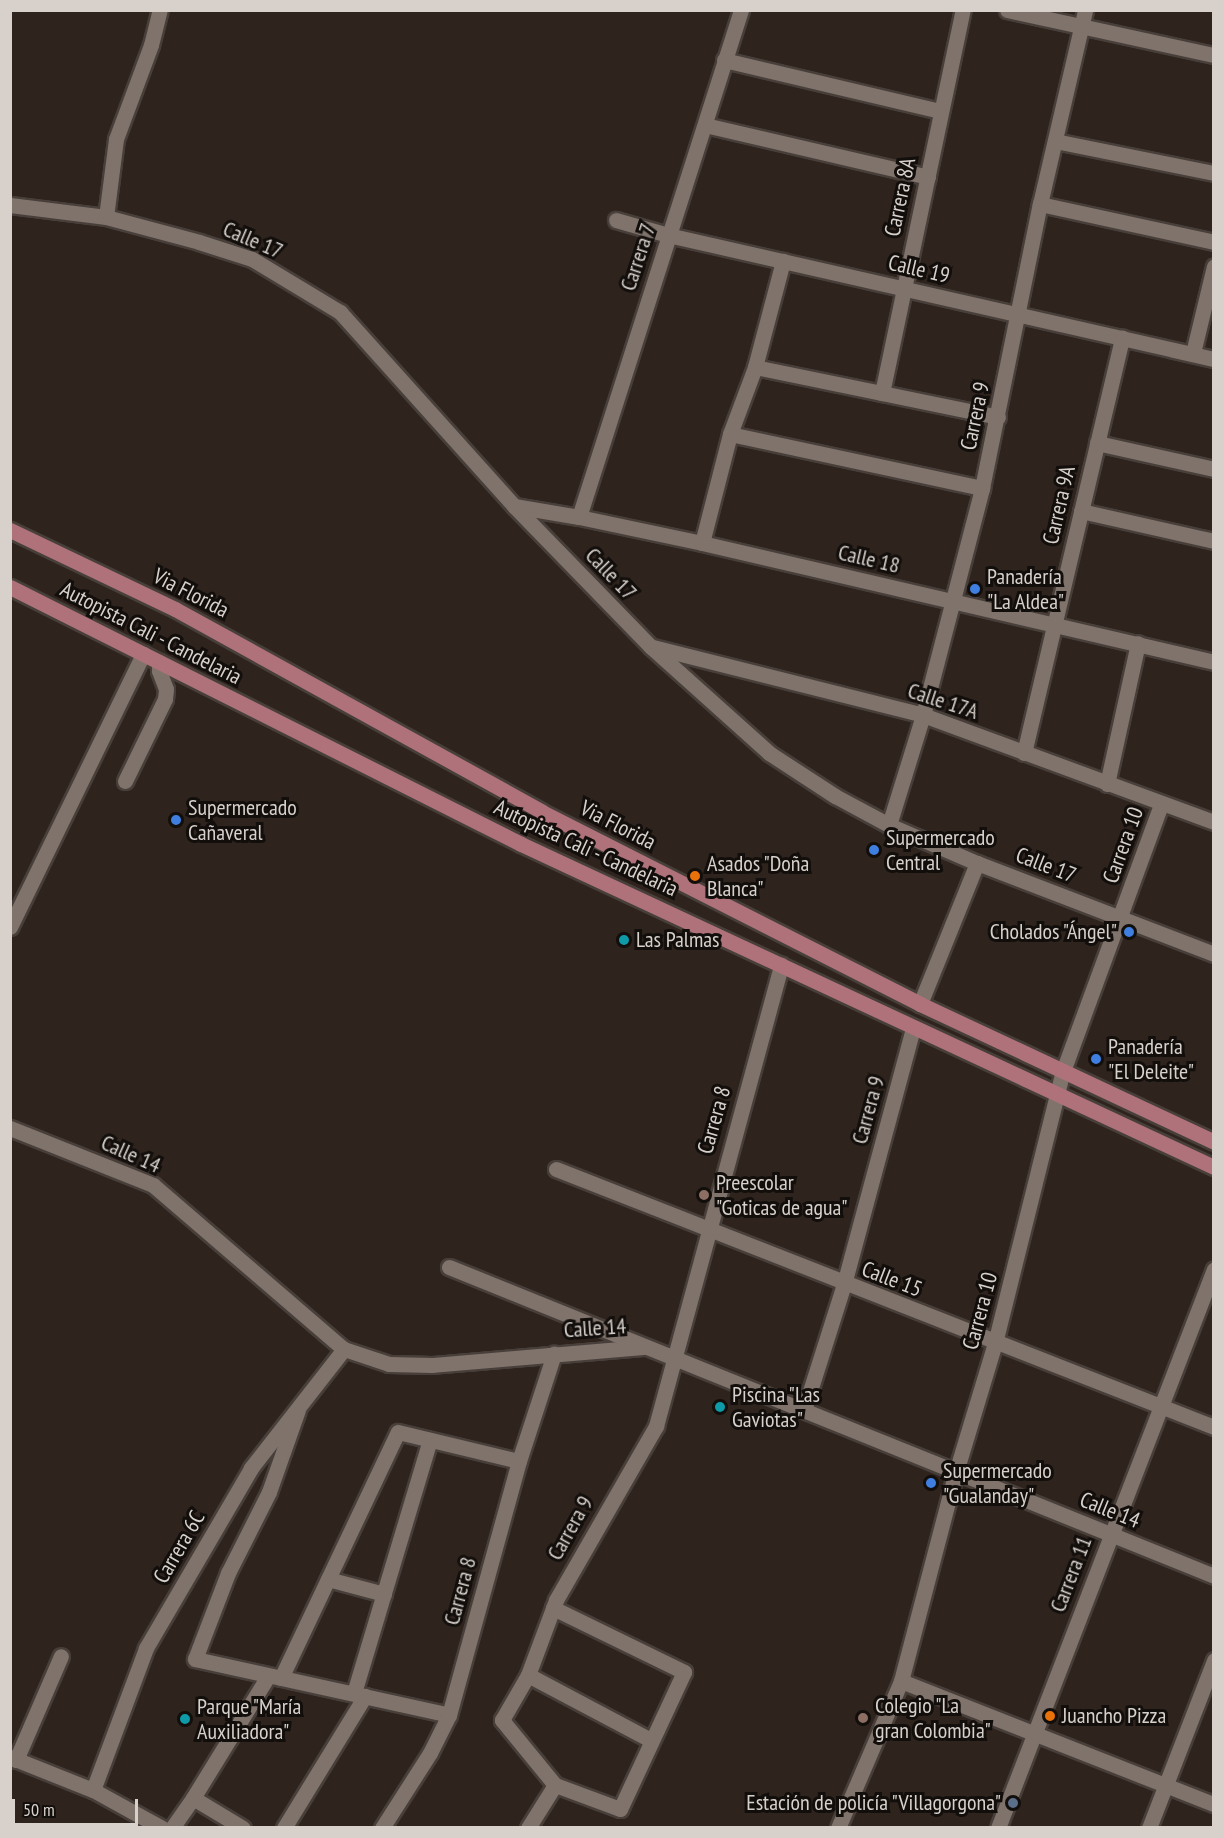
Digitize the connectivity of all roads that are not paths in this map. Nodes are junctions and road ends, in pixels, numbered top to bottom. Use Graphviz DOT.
graph roads {
  1 [pos="160,10"];
  2 [pos="741,10"];
  3 [pos="963,10"];
  4 [pos="1007,10"];
  5 [pos="1085,10"];
  6 [pos="1080,28"];
  7 [pos="1214,55"];
  8 [pos="724,60"];
  9 [pos="940,111"];
  10 [pos="705,125"];
  11 [pos="1055,141"];
  12 [pos="1214,173"];
  13 [pos="928,177"];
  14 [pos="1040,204"];
  15 [pos="10,206"];
  16 [pos="106,217"];
  17 [pos="616,220"];
  18 [pos="668,235"];
  19 [pos="1214,242"];
  20 [pos="783,261"];
  21 [pos="1214,266"];
  22 [pos="904,288"];
  23 [pos="1019,314"];
  24 [pos="1122,337"];
  25 [pos="1193,353"];
  26 [pos="1214,359"];
  27 [pos="755,366"];
  28 [pos="882,393"];
  29 [pos="998,417"];
  30 [pos="730,434"];
  31 [pos="1097,443"];
  32 [pos="1214,469"];
  33 [pos="982,488"];
  34 [pos="514,506"];
  35 [pos="1081,511"];
  36 [pos="579,517"];
  37 [pos="10,530"];
  38 [pos="1214,542"];
  39 [pos="702,543"];
  40 [pos="10,587"];
  41 [pos="952,601"];
  42 [pos="1055,624"];
  43 [pos="1138,643"];
  44 [pos="651,647"];
  45 [pos="143,654"];
  46 [pos="159,662"];
  47 [pos="1214,662"];
  48 [pos="922,715"];
  49 [pos="1024,753"];
  50 [pos="125,781"];
  51 [pos="1107,783"];
  52 [pos="1161,804"];
  53 [pos="1213,819"];
  54 [pos="889,825"];
  55 [pos="977,863"];
  56 [pos="1120,918"];
  57 [pos="10,927"];
  58 [pos="1214,954"];
  59 [pos="781,965"];
  60 [pos="920,1004"];
  61 [pos="913,1028"];
  62 [pos="1063,1071"];
  63 [pos="1058,1094"];
  64 [pos="10,1128"];
  65 [pos="1214,1142"];
  66 [pos="1214,1167"];
  67 [pos="556,1169"];
  68 [pos="708,1228"];
  69 [pos="449,1266"];
  70 [pos="1214,1269"];
  71 [pos="844,1284"];
  72 [pos="995,1343"];
  73 [pos="647,1347"];
  74 [pos="344,1349"];
  75 [pos="554,1354"];
  76 [pos="672,1357"];
  77 [pos="1162,1407"];
  78 [pos="298,1410"];
  79 [pos="804,1410"];
  80 [pos="1214,1427"];
  81 [pos="430,1440"];
  82 [pos="519,1461"];
  83 [pos="956,1472"];
  84 [pos="1111,1534"];
  85 [pos="1214,1576"];
  86 [pos="328,1579"];
  87 [pos="384,1594"];
  88 [pos="553,1608"];
  89 [pos="61,1656"];
  90 [pos="1214,1660"];
  91 [pos="528,1675"];
  92 [pos="274,1677"];
  93 [pos="901,1681"];
  94 [pos="360,1694"];
  95 [pos="449,1714"];
  96 [pos="1034,1733"];
  97 [pos="651,1740"];
  98 [pos="13,1759"];
  99 [pos="555,1785"];
  100 [pos="1166,1785"];
  101 [pos="93,1790"];
  102 [pos="193,1798"];
  103 [pos="1214,1803"];
  104 [pos="162,1827"];
  105 [pos="172,1827"];
  106 [pos="243,1827"];
  107 [pos="284,1827"];
  108 [pos="382,1827"];
  109 [pos="528,1827"];
  110 [pos="838,1827"];
  111 [pos="998,1827"];
  112 [pos="1149,1827"];
  1 -- 16 [label="street"];
  2 -- 8 [label="street, Carrera 7"];
  3 -- 9 [label="street, Carrera 8A"];
  4 -- 6 [label="street"];
  5 -- 6 [label="street, Carrera 9"];
  6 -- 7 [label="street"];
  6 -- 11 [label="street, Carrera 9"];
  8 -- 9 [label="street"];
  8 -- 10 [label="street, Carrera 7"];
  9 -- 13 [label="street, Carrera 8A"];
  10 -- 13 [label="street"];
  10 -- 18 [label="street, Carrera 7"];
  11 -- 12 [label="street"];
  11 -- 14 [label="street, Carrera 9"];
  13 -- 22 [label="street, Carrera 8A"];
  14 -- 19 [label="street"];
  14 -- 23 [label="street, Carrera 9"];
  15 -- 16 [label="street, Calle 17"];
  16 -- 34 [label="street, Calle 17"];
  17 -- 18 [label="street, Calle 19"];
  18 -- 20 [label="street, Calle 19"];
  18 -- 36 [label="street, Carrera 7"];
  20 -- 22 [label="street, Calle 19"];
  20 -- 27 [label="street"];
  21 -- 25 [label="street"];
  22 -- 23 [label="street, Calle 19"];
  22 -- 28 [label="street, Carrera 8A"];
  23 -- 24 [label="street, Calle 19"];
  23 -- 29 [label="street, Carrera 9"];
  24 -- 25 [label="street, Calle 19"];
  24 -- 31 [label="street, Carrera 9A"];
  25 -- 26 [label="street, Calle 19"];
  27 -- 28 [label="street"];
  27 -- 30 [label="street"];
  28 -- 29 [label="street"];
  29 -- 33 [label="street, Carrera 9"];
  30 -- 33 [label="street"];
  30 -- 39 [label="street"];
  31 -- 32 [label="street"];
  31 -- 35 [label="street, Carrera 9A"];
  33 -- 41 [label="street, Carrera 9"];
  34 -- 36 [label="street, Calle 18"];
  34 -- 44 [label="street, Calle 17"];
  35 -- 38 [label="street"];
  35 -- 42 [label="street, Carrera 9A"];
  36 -- 39 [label="street, Calle 18"];
  37 -- 60 [label="main road, Via Florida"];
  39 -- 41 [label="street, Calle 18"];
  40 -- 45 [label="main road, Autopista Cali - Candelaria"];
  41 -- 42 [label="street, Calle 18"];
  41 -- 48 [label="street, Carrera 9"];
  42 -- 43 [label="street, Calle 18"];
  42 -- 49 [label="street, Carrera 9A"];
  43 -- 47 [label="street, Calle 18"];
  43 -- 51 [label="street"];
  44 -- 48 [label="street, Calle 17A"];
  44 -- 54 [label="street, Calle 17"];
  45 -- 46 [label="main road, Autopista Cali - Candelaria"];
  45 -- 57 [label="street"];
  46 -- 50 [label="street"];
  46 -- 59 [label="main road, Autopista Cali - Candelaria"];
  48 -- 49 [label="street, Calle 17A"];
  48 -- 54 [label="street, Carrera 9"];
  49 -- 51 [label="street, Calle 17A"];
  51 -- 52 [label="street, Calle 17A"];
  52 -- 53 [label="street, Calle 17A"];
  52 -- 56 [label="street, Carrera 10"];
  54 -- 55 [label="street, Calle 17"];
  55 -- 56 [label="street, Calle 17"];
  55 -- 60 [label="street"];
  56 -- 58 [label="street, Calle 17"];
  56 -- 62 [label="street, Carrera 10"];
  59 -- 61 [label="main road, Autopista Cali - Candelaria"];
  59 -- 68 [label="street, Carrera 8"];
  60 -- 62 [label="main road, Via Florida"];
  61 -- 63 [label="main road, Autopista Cali - Candelaria"];
  61 -- 71 [label="street, Carrera 9"];
  62 -- 63 [label="street, Carrera 10"];
  62 -- 65 [label="main road, Via Florida"];
  63 -- 66 [label="main road, Autopista Cali - Candelaria"];
  63 -- 72 [label="street, Carrera 10"];
  64 -- 74 [label="street, Calle 14"];
  67 -- 68 [label="street, Calle 15"];
  68 -- 71 [label="street, Calle 15"];
  68 -- 76 [label="street, Carrera 8"];
  69 -- 73 [label="street"];
  70 -- 77 [label="street, Carrera 11"];
  71 -- 72 [label="street, Calle 15"];
  71 -- 79 [label="street, Carrera 9"];
  72 -- 77 [label="street, Calle 15"];
  72 -- 83 [label="street, Carrera 10"];
  73 -- 75 [label="street, Calle 14"];
  73 -- 76 [label="street, Calle 14"];
  74 -- 75 [label="street, Calle 14"];
  74 -- 78 [label="street, Carrera 6C"];
  75 -- 82 [label="street, Carrera 8"];
  76 -- 79 [label="street, Calle 14"];
  76 -- 88 [label="street, Carrera 9"];
  77 -- 80 [label="street, Calle 15"];
  77 -- 84 [label="street, Carrera 11"];
  78 -- 92 [label="street"];
  78 -- 101 [label="street, Carrera 6C"];
  79 -- 83 [label="street, Calle 14"];
  81 -- 82 [label="street"];
  81 -- 86 [label="street"];
  81 -- 87 [label="street"];
  82 -- 95 [label="street, Carrera 8"];
  83 -- 84 [label="street, Calle 14"];
  83 -- 93 [label="street, Carrera 10"];
  84 -- 85 [label="street, Calle 14"];
  84 -- 96 [label="street, Carrera 11"];
  86 -- 87 [label="street"];
  86 -- 92 [label="street"];
  87 -- 94 [label="street"];
  88 -- 91 [label="street, Carrera 9"];
  88 -- 97 [label="street"];
  89 -- 98 [label="street"];
  90 -- 100 [label="street"];
  91 -- 97 [label="street"];
  91 -- 99 [label="street, Carrera 9"];
  92 -- 94 [label="street"];
  92 -- 102 [label="street"];
  93 -- 96 [label="street"];
  93 -- 110 [label="street, Carrera 10"];
  94 -- 95 [label="street"];
  94 -- 107 [label="street"];
  95 -- 108 [label="street, Carrera 8"];
  96 -- 100 [label="street"];
  96 -- 111 [label="street, Carrera 11"];
  97 -- 99 [label="street"];
  98 -- 101 [label="street"];
  99 -- 109 [label="street"];
  100 -- 103 [label="street"];
  100 -- 112 [label="street"];
  101 -- 104 [label="street"];
  102 -- 105 [label="street"];
  102 -- 106 [label="street"];
}
